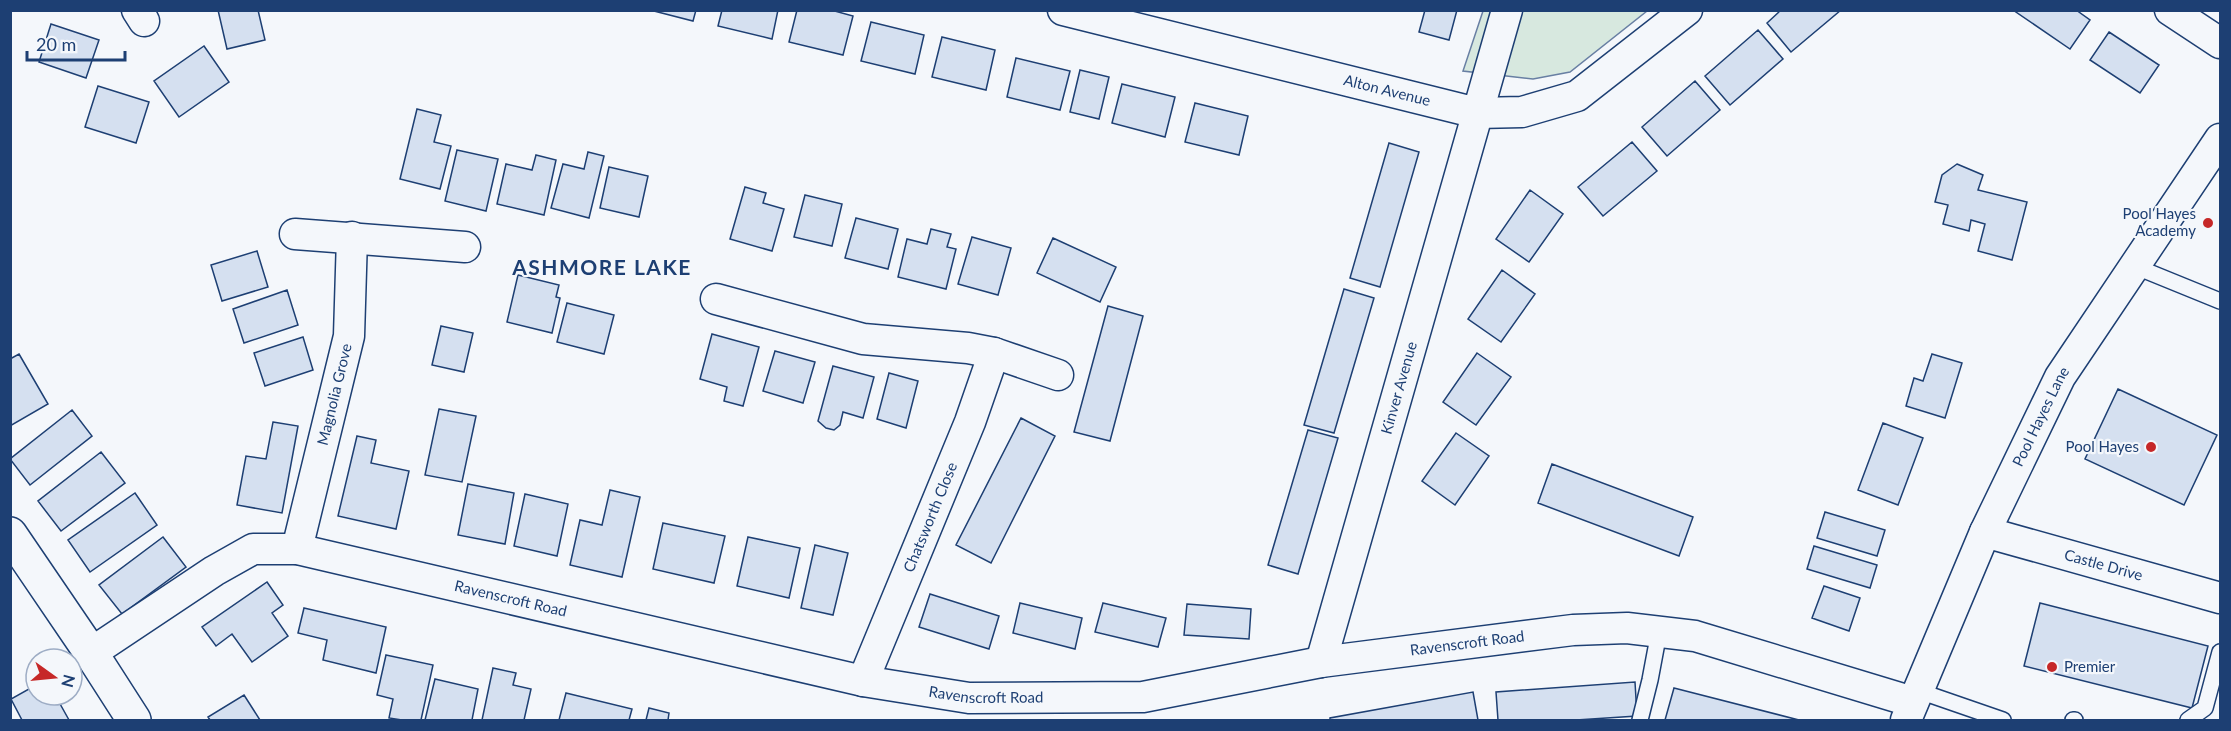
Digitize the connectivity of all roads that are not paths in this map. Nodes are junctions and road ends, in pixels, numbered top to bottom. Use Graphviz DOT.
graph roads {
  1 [pos="1507,10"];
  2 [pos="1687,10"];
  3 [pos="2170,10"];
  4 [pos="1082,13"];
  5 [pos="2220,43"];
  6 [pos="1477,113"];
  7 [pos="2220,139"];
  8 [pos="295,234"];
  9 [pos="352,237"];
  10 [pos="465,247"];
  11 [pos="2134,266"];
  12 [pos="716,299"];
  13 [pos="2220,301"];
  14 [pos="993,353"];
  15 [pos="1058,375"];
  16 [pos="1985,532"];
  17 [pos="10,534"];
  18 [pos="297,549"];
  19 [pos="2220,598"];
  20 [pos="1659,632"];
  21 [pos="2220,652"];
  22 [pos="91,653"];
  23 [pos="1321,662"];
  24 [pos="863,681"];
  25 [pos="1913,705"];
  26 [pos="1139,709"];
  27 [pos="134,720"];
  28 [pos="1640,720"];
  29 [pos="2003,720"];
  30 [pos="2188,720"];
  1 -- 6 [label="street, Kinver Avenue"];
  2 -- 6 [label="street, Alton Avenue"];
  3 -- 5 [label="street"];
  4 -- 6 [label="street, Alton Avenue"];
  6 -- 23 [label="street, Kinver Avenue"];
  7 -- 11 [label="street, Pool Hayes Lane"];
  8 -- 9 [label="street"];
  9 -- 10 [label="street"];
  9 -- 18 [label="street, Magnolia Grove"];
  11 -- 13 [label="lane"];
  11 -- 16 [label="street, Pool Hayes Lane"];
  12 -- 14 [label="street"];
  14 -- 15 [label="street"];
  14 -- 24 [label="street, Chatsworth Close"];
  16 -- 19 [label="street, Castle Drive"];
  16 -- 25 [label="street, Pool Hayes Lane"];
  17 -- 22 [label="street"];
  18 -- 22 [label="street, Ravenscroft Road"];
  18 -- 24 [label="street, Ravenscroft Road"];
  20 -- 23 [label="street, Ravenscroft Road"];
  20 -- 25 [label="street, Ravenscroft Road"];
  20 -- 28 [label="lane"];
  21 -- 30 [label="lane"];
  22 -- 27 [label="street"];
  23 -- 26 [label="street, Ravenscroft Road"];
  24 -- 26 [label="street, Ravenscroft Road"];
  25 -- 29 [label="lane"];
}
